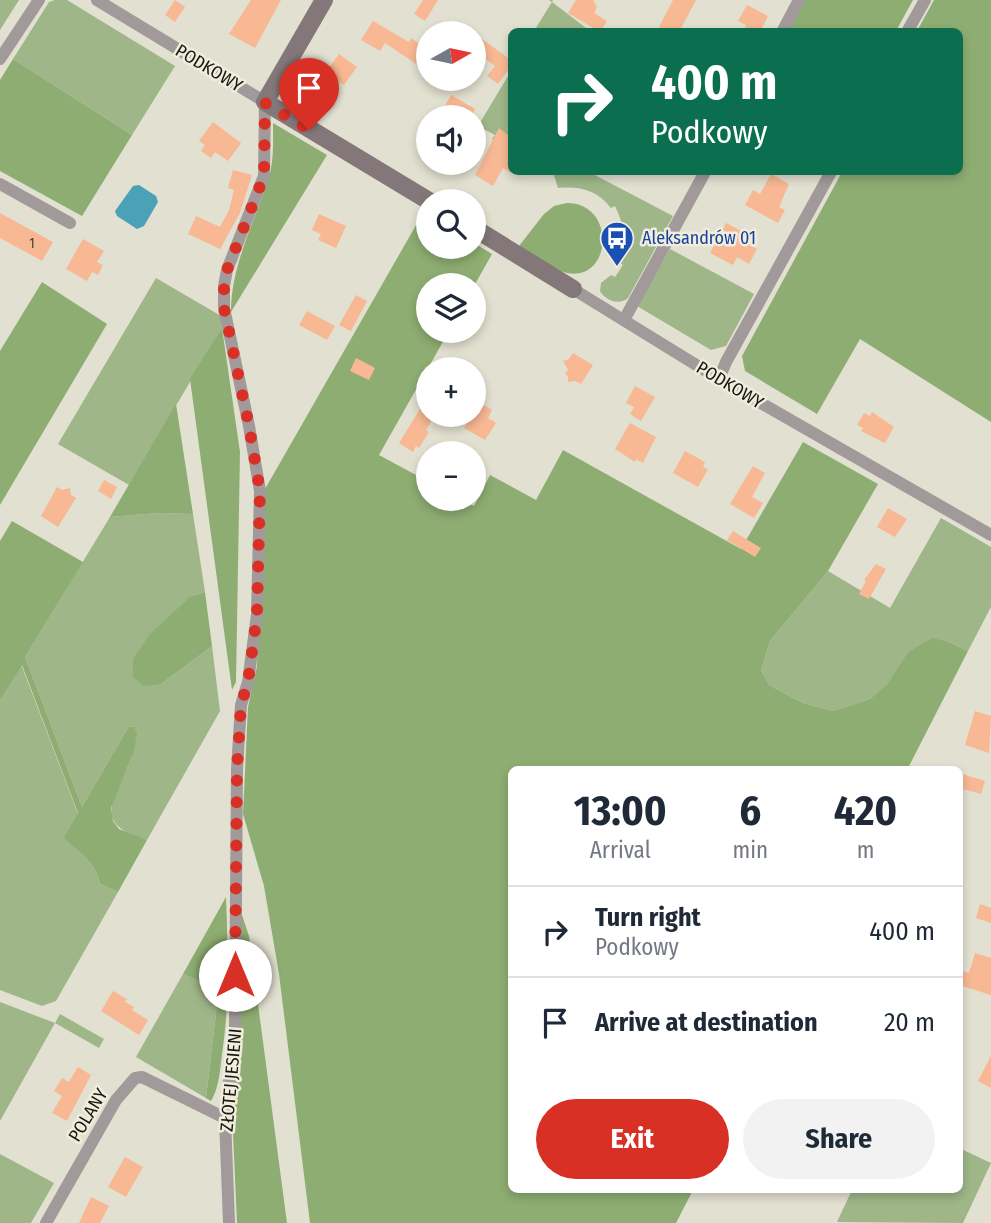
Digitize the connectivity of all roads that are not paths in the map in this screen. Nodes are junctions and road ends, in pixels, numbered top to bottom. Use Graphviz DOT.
graph roads {
  1 [pos="39,0"];
  2 [pos="97,0"];
  3 [pos="324,0"];
  4 [pos="799,0"];
  5 [pos="925,0"];
  6 [pos="784,28"];
  7 [pos="909,28"];
  8 [pos="0,59"];
  9 [pos="265,103"];
  10 [pos="703,175"];
  11 [pos="829,175"];
  12 [pos="0,184"];
  13 [pos="416,193"];
  14 [pos="70,223"];
  15 [pos="486,235"];
  16 [pos="573,289"];
  17 [pos="624,320"];
  18 [pos="719,379"];
  19 [pos="991,534"];
  20 [pos="225,1118"];
  21 [pos="46,1223"];
  22 [pos="229,1223"];
  1 -- 8 [label="street"];
  2 -- 9 [label="street, PODKOWY"];
  3 -- 9 [label="street, ZŁOTEJ JESIENI"];
  4 -- 6 [label="street"];
  5 -- 7 [label="street"];
  9 -- 13 [label="street, PODKOWY"];
  9 -- 20 [label="street, ZŁOTEJ JESIENI"];
  10 -- 17 [label="street"];
  11 -- 18 [label="street"];
  12 -- 14 [label="street"];
  15 -- 16 [label="street, PODKOWY"];
  16 -- 17 [label="street, PODKOWY"];
  17 -- 18 [label="street, PODKOWY"];
  18 -- 19 [label="street, PODKOWY"];
  20 -- 21 [label="street, POLANY"];
  20 -- 22 [label="street, ZŁOTEJ JESIENI"];
}
